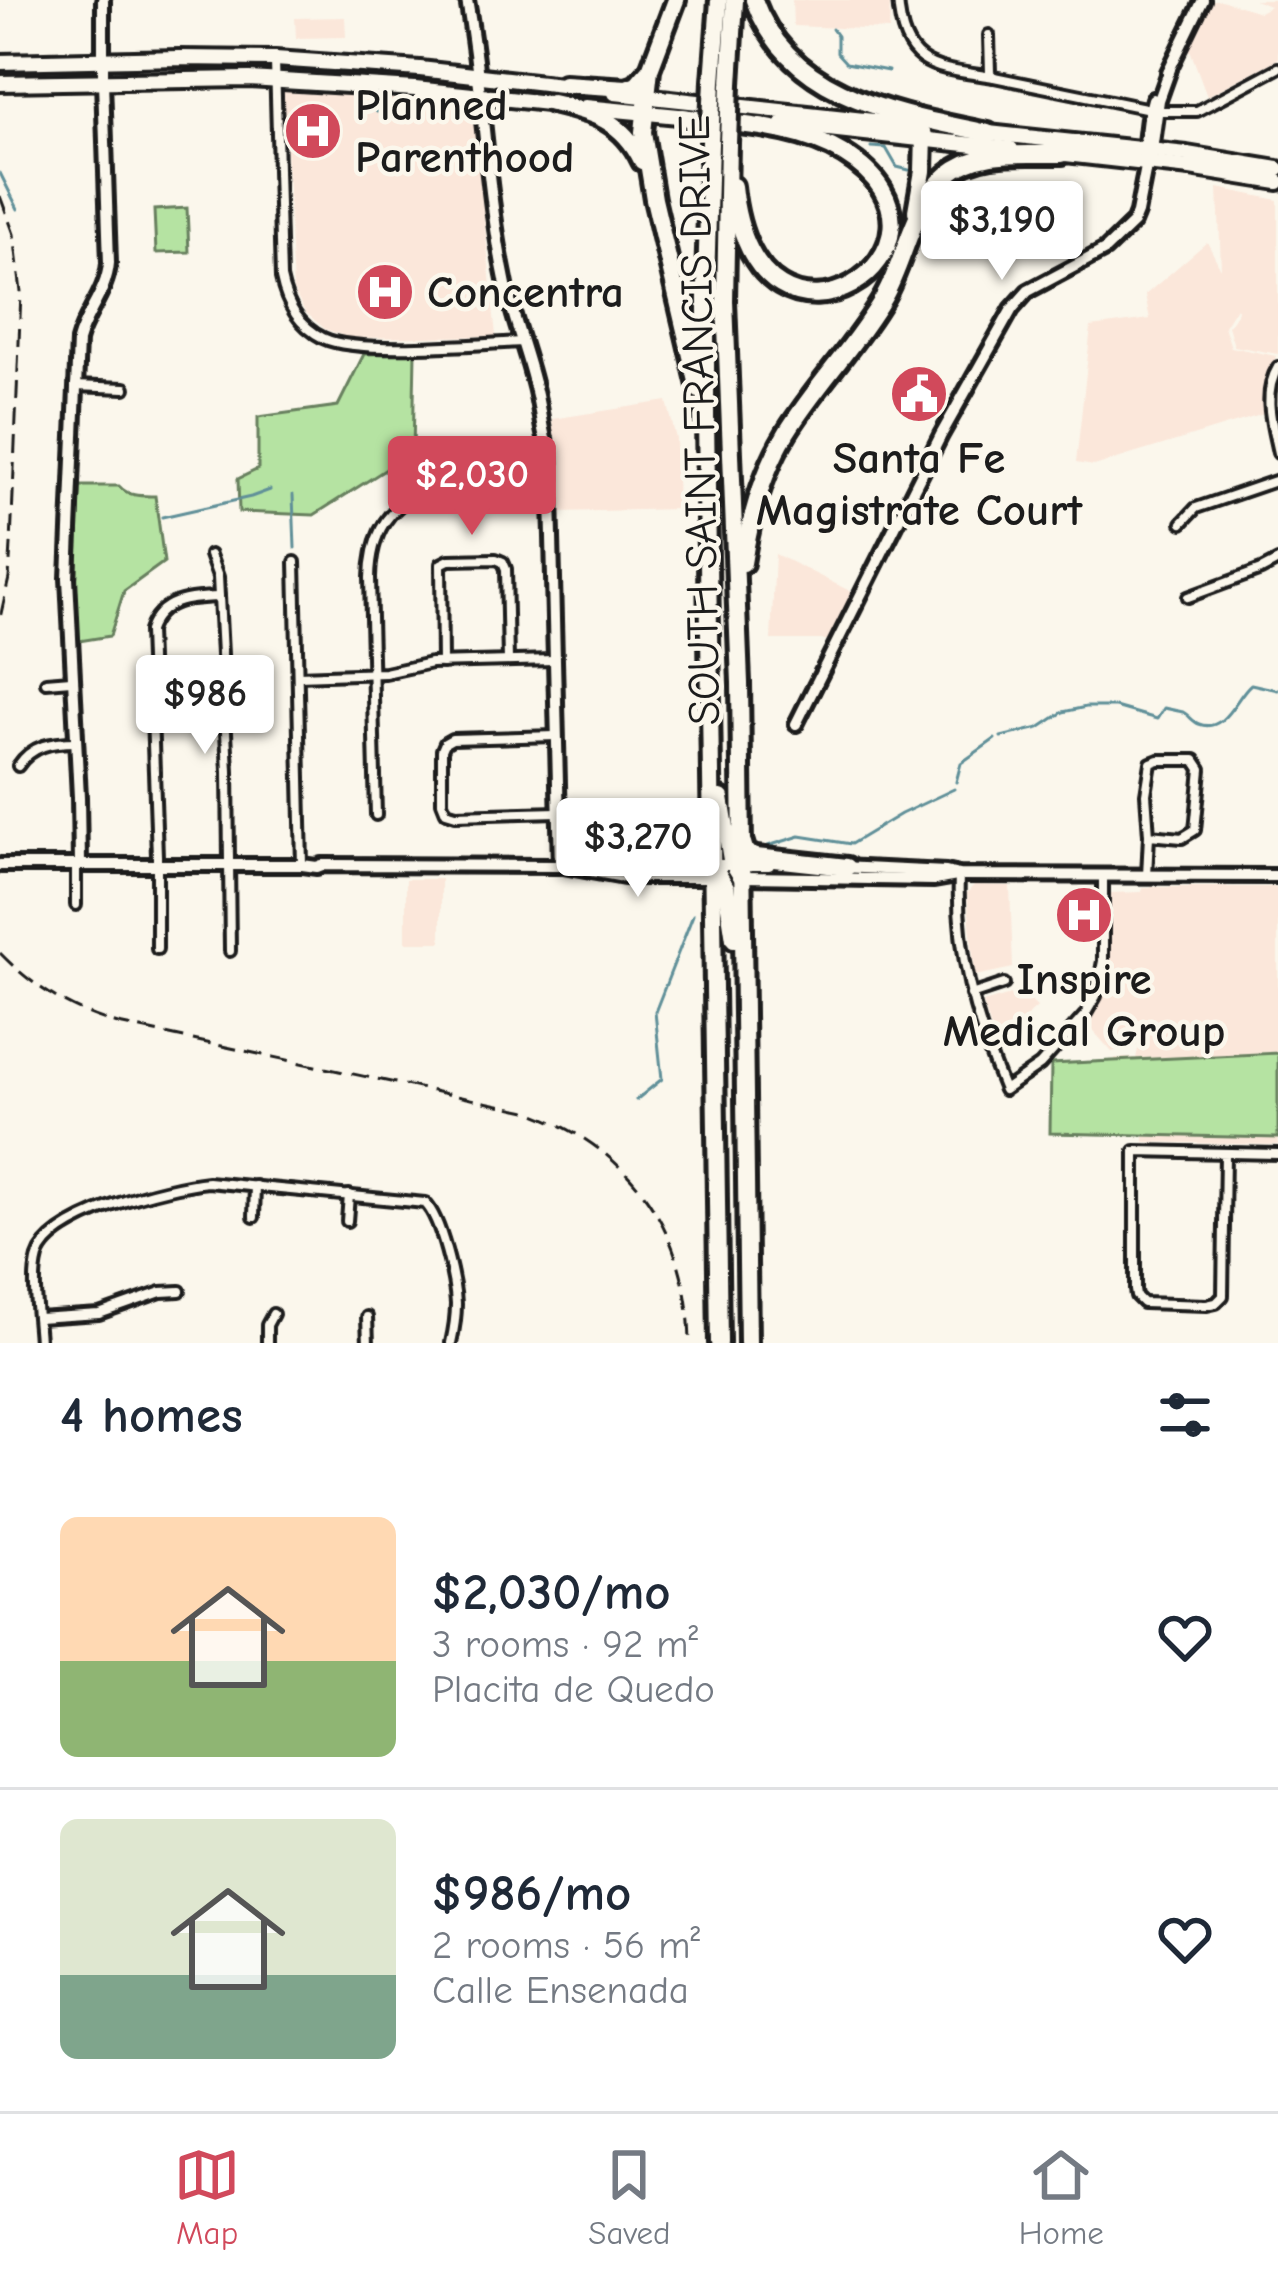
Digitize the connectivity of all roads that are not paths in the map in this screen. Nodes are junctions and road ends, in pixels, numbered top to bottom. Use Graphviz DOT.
graph roads {
  1 [pos="104,0"];
  2 [pos="466,0"];
  3 [pos="676,0"];
  4 [pos="719,0"];
  5 [pos="735,0"];
  6 [pos="754,0"];
  7 [pos="898,0"];
  8 [pos="1203,0"];
  9 [pos="989,35"];
  10 [pos="103,59"];
  11 [pos="275,59"];
  12 [pos="0,62"];
  13 [pos="1278,68"];
  14 [pos="650,69"];
  15 [pos="479,75"];
  16 [pos="994,77"];
  17 [pos="274,80"];
  18 [pos="103,81"];
  19 [pos="0,83"];
  20 [pos="722,83"];
  21 [pos="564,84"];
  22 [pos="479,95"];
  23 [pos="552,103"];
  24 [pos="644,105"];
  25 [pos="1154,110"];
  26 [pos="682,117"];
  27 [pos="902,124"];
  28 [pos="988,133"];
  29 [pos="924,140"];
  30 [pos="723,142"];
  31 [pos="1062,154"];
  32 [pos="1147,154"];
  33 [pos="1278,169"];
  34 [pos="1278,182"];
  35 [pos="654,199"];
  36 [pos="911,236"];
  37 [pos="522,343"];
  38 [pos="1278,367"];
  39 [pos="75,386"];
  40 [pos="125,388"];
  41 [pos="1278,453"];
  42 [pos="707,465"];
  43 [pos="1278,480"];
  44 [pos="549,481"];
  45 [pos="1182,523"];
  46 [pos="209,555"];
  47 [pos="1278,561"];
  48 [pos="295,562"];
  49 [pos="219,597"];
  50 [pos="1188,597"];
  51 [pos="738,611"];
  52 [pos="554,660"];
  53 [pos="508,661"];
  54 [pos="442,663"];
  55 [pos="373,674"];
  56 [pos="298,676"];
  57 [pos="71,680"];
  58 [pos="46,682"];
  59 [pos="711,718"];
  60 [pos="796,724"];
  61 [pos="556,736"];
  62 [pos="76,742"];
  63 [pos="18,766"];
  64 [pos="712,777"];
  65 [pos="558,812"];
  66 [pos="376,815"];
  67 [pos="1149,835"];
  68 [pos="742,838"];
  69 [pos="600,862"];
  70 [pos="2,864"];
  71 [pos="78,864"];
  72 [pos="157,864"];
  73 [pos="229,865"];
  74 [pos="302,865"];
  75 [pos="560,866"];
  76 [pos="848,867"];
  77 [pos="728,871"];
  78 [pos="959,875"];
  79 [pos="1102,876"];
  80 [pos="1147,876"];
  81 [pos="1278,876"];
  82 [pos="76,905"];
  83 [pos="157,949"];
  84 [pos="230,950"];
  85 [pos="1004,984"];
  86 [pos="971,995"];
  87 [pos="1225,1153"];
  88 [pos="1278,1154"];
  89 [pos="255,1186"];
  90 [pos="349,1195"];
  91 [pos="254,1217"];
  92 [pos="347,1221"];
  93 [pos="718,1266"];
  94 [pos="180,1291"];
  95 [pos="273,1314"];
  96 [pos="367,1317"];
  97 [pos="38,1318"];
  98 [pos="39,1343"];
  99 [pos="267,1343"];
  100 [pos="368,1343"];
  101 [pos="451,1343"];
  102 [pos="719,1343"];
  103 [pos="729,1343"];
  104 [pos="748,1343"];
  1 -- 10 [label="street"];
  2 -- 15 [label="street"];
  3 -- 14 [label="highway"];
  4 -- 20 [label="highway, SOUTH SAINT FRANCIS DRIVE"];
  5 -- 20 [label="highway, SOUTH SAINT FRANCIS DRIVE"];
  6 -- 28 [label="highway"];
  7 -- 16 [label="street"];
  8 -- 25 [label="street"];
  9 -- 16 [label="street"];
  10 -- 11 [label="main road"];
  10 -- 12 [label="main road"];
  10 -- 18 [label="street"];
  11 -- 15 [label="main road"];
  11 -- 17 [label="street"];
  13 -- 25 [label="street"];
  14 -- 21 [label="highway"];
  14 -- 24 [label="highway"];
  15 -- 21 [label="main road"];
  15 -- 22 [label="street"];
  16 -- 25 [label="street"];
  17 -- 18 [label="main road"];
  17 -- 22 [label="main road"];
  17 -- 37 [label="street"];
  18 -- 19 [label="main road"];
  18 -- 39 [label="street"];
  20 -- 30 [label="highway, SOUTH SAINT FRANCIS DRIVE, bridge"];
  20 -- 30 [label="highway, SOUTH SAINT FRANCIS DRIVE, bridge"];
  21 -- 24 [label="main road"];
  22 -- 23 [label="main road"];
  22 -- 37 [label="street"];
  23 -- 24 [label="main road"];
  23 -- 35 [label="highway"];
  24 -- 26 [label="main road"];
  24 -- 27 [label="main road"];
  24 -- 35 [label="highway"];
  25 -- 32 [label="street"];
  26 -- 29 [label="main road"];
  26 -- 30 [label="highway"];
  27 -- 28 [label="main road"];
  27 -- 29 [label="highway"];
  28 -- 32 [label="main road"];
  29 -- 31 [label="main road"];
  29 -- 36 [label="highway"];
  30 -- 42 [label="highway, SOUTH SAINT FRANCIS DRIVE"];
  30 -- 51 [label="highway, SOUTH SAINT FRANCIS DRIVE"];
  31 -- 32 [label="main road"];
  31 -- 36 [label="highway"];
  32 -- 33 [label="main road"];
  32 -- 34 [label="main road"];
  32 -- 60 [label="street"];
  35 -- 42 [label="highway"];
  36 -- 51 [label="highway"];
  37 -- 44 [label="street"];
  38 -- 41 [label="street"];
  39 -- 40 [label="street"];
  39 -- 57 [label="street"];
  42 -- 59 [label="highway, SOUTH SAINT FRANCIS DRIVE"];
  43 -- 45 [label="street"];
  44 -- 52 [label="street"];
  44 -- 55 [label="street"];
  46 -- 49 [label="street"];
  47 -- 50 [label="street"];
  48 -- 56 [label="street"];
  49 -- 72 [label="street"];
  49 -- 73 [label="street"];
  51 -- 68 [label="highway, SOUTH SAINT FRANCIS DRIVE"];
  52 -- 53 [label="street"];
  52 -- 61 [label="street"];
  53 -- 54 [label="street"];
  53 -- 54 [label="street"];
  54 -- 55 [label="street"];
  55 -- 56 [label="street"];
  55 -- 66 [label="street"];
  56 -- 74 [label="street"];
  57 -- 58 [label="street"];
  57 -- 62 [label="street"];
  59 -- 64 [label="highway, SOUTH SAINT FRANCIS DRIVE"];
  59 -- 77 [label="highway"];
  61 -- 65 [label="street"];
  61 -- 65 [label="street"];
  62 -- 63 [label="street"];
  62 -- 71 [label="street"];
  64 -- 69 [label="highway"];
  64 -- 77 [label="highway, SOUTH SAINT FRANCIS DRIVE"];
  65 -- 75 [label="street"];
  67 -- 67 [label="street"];
  67 -- 80 [label="street"];
  68 -- 76 [label="highway"];
  68 -- 77 [label="highway, SOUTH SAINT FRANCIS DRIVE"];
  69 -- 75 [label="street"];
  69 -- 77 [label="street"];
  70 -- 71 [label="street"];
  71 -- 72 [label="street"];
  71 -- 82 [label="street"];
  72 -- 73 [label="street"];
  72 -- 83 [label="street"];
  73 -- 74 [label="street"];
  73 -- 84 [label="street"];
  74 -- 75 [label="street"];
  75 -- 77 [label="street"];
  76 -- 77 [label="street"];
  76 -- 78 [label="street"];
  77 -- 78 [label="street"];
  77 -- 93 [label="highway, SOUTH SAINT FRANCIS DRIVE"];
  77 -- 104 [label="highway, SOUTH SAINT FRANCIS DRIVE"];
  78 -- 79 [label="street"];
  78 -- 86 [label="street"];
  79 -- 80 [label="street"];
  79 -- 86 [label="street"];
  80 -- 81 [label="street"];
  85 -- 86 [label="street"];
  87 -- 87 [label="street"];
  87 -- 88 [label="street"];
  89 -- 90 [label="street"];
  89 -- 91 [label="street"];
  89 -- 97 [label="street"];
  90 -- 92 [label="street"];
  90 -- 101 [label="street"];
  93 -- 102 [label="highway, SOUTH SAINT FRANCIS DRIVE"];
  93 -- 103 [label="highway"];
  94 -- 97 [label="street"];
  95 -- 99 [label="street"];
  96 -- 100 [label="street"];
  97 -- 98 [label="street"];
}
